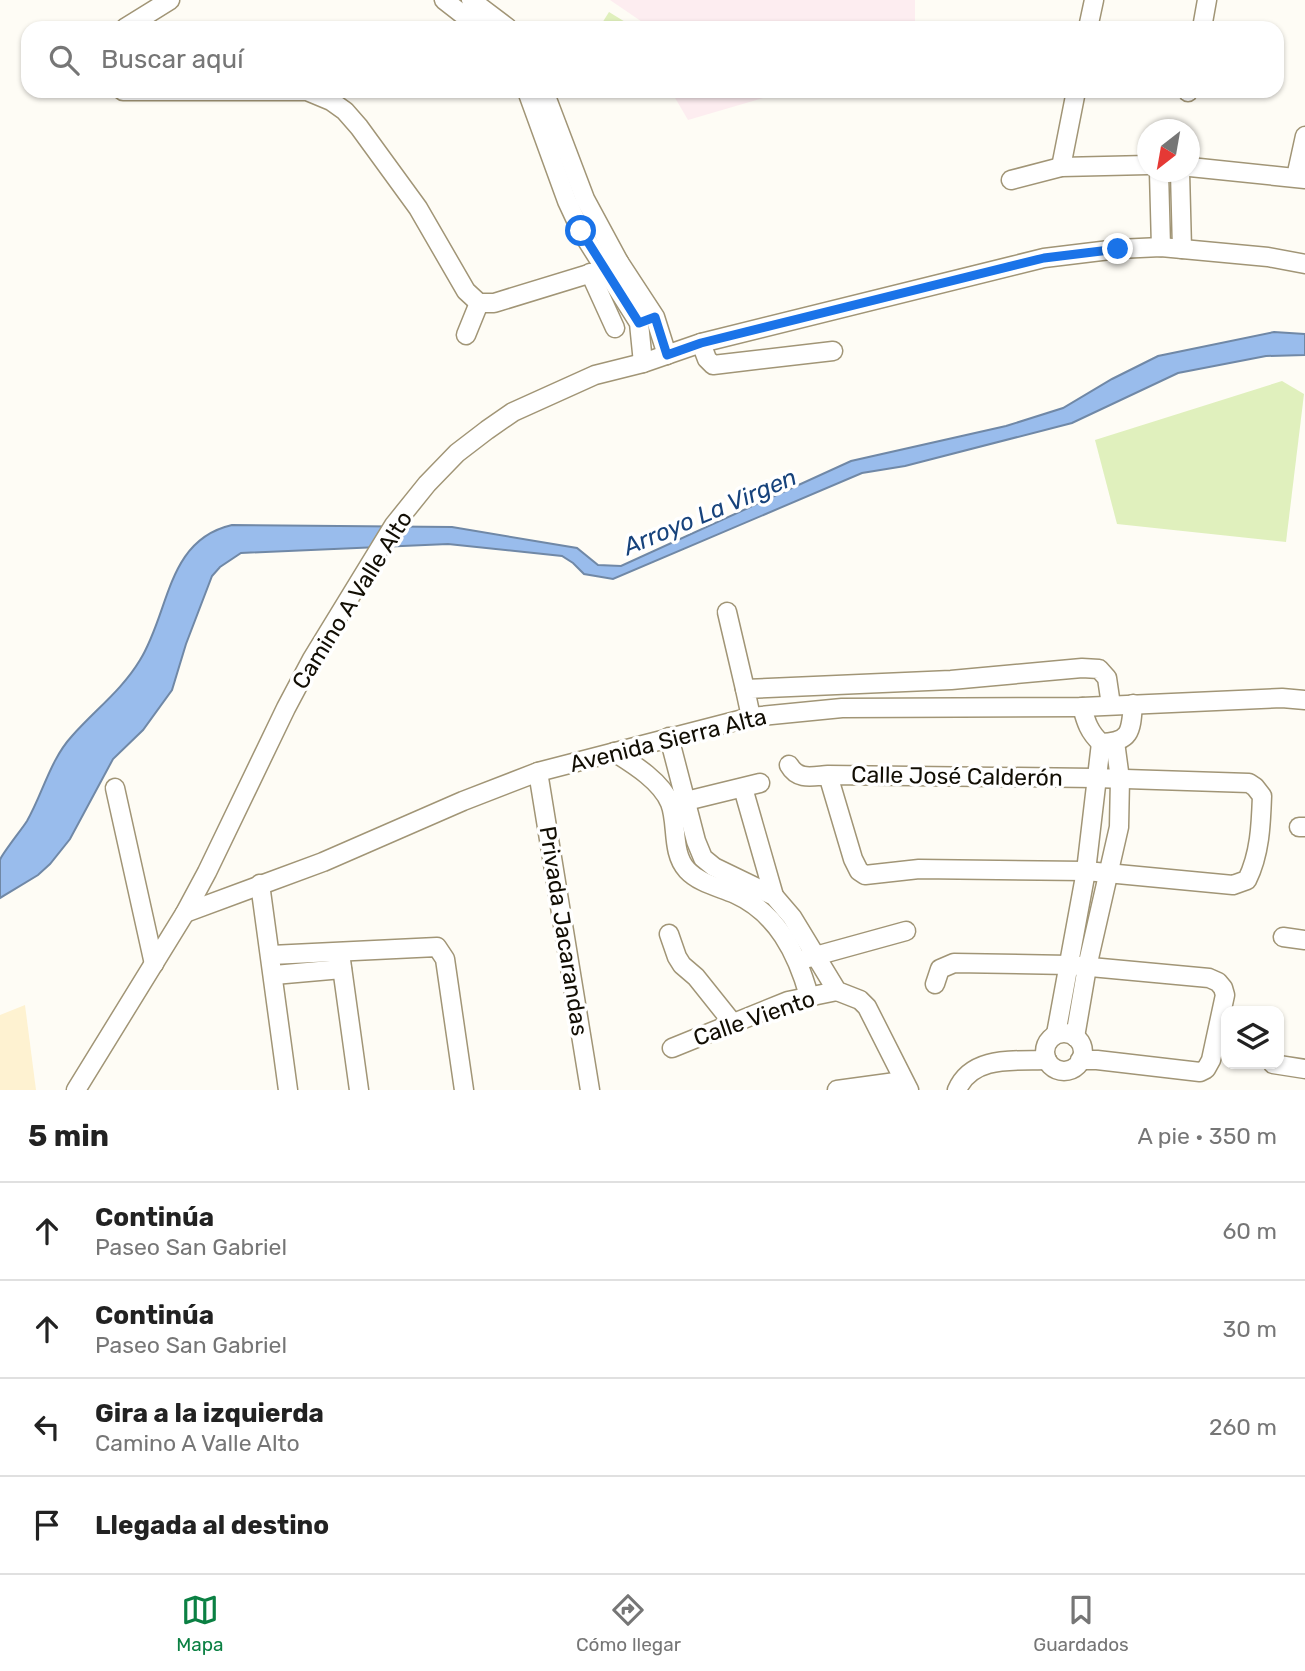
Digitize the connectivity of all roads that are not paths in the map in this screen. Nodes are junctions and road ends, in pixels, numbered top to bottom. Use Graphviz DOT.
graph roads {
  1 [pos="170,0"];
  2 [pos="444,0"];
  3 [pos="471,0"];
  4 [pos="1094,0"];
  5 [pos="1207,0"];
  6 [pos="136,21"];
  7 [pos="471,21"];
  8 [pos="499,21"];
  9 [pos="1090,21"];
  10 [pos="1203,21"];
  11 [pos="324,98"];
  12 [pos="531,98"];
  13 [pos="546,98"];
  14 [pos="1075,98"];
  15 [pos="1305,136"];
  16 [pos="561,158"];
  17 [pos="1137,165"];
  18 [pos="1060,167"];
  19 [pos="1200,168"];
  20 [pos="1300,178"];
  21 [pos="1011,180"];
  22 [pos="1160,182"];
  23 [pos="1180,182"];
  24 [pos="1161,247"];
  25 [pos="1182,249"];
  26 [pos="1305,264"];
  27 [pos="605,268"];
  28 [pos="479,303"];
  29 [pos="647,320"];
  30 [pos="615,328"];
  31 [pos="466,335"];
  32 [pos="701,343"];
  33 [pos="833,351"];
  34 [pos="667,355"];
  35 [pos="643,362"];
  36 [pos="727,612"];
  37 [pos="745,689"];
  38 [pos="1305,701"];
  39 [pos="1133,704"];
  40 [pos="1111,705"];
  41 [pos="1082,707"];
  42 [pos="751,717"];
  43 [pos="669,737"];
  44 [pos="1108,742"];
  45 [pos="614,752"];
  46 [pos="792,769"];
  47 [pos="538,772"];
  48 [pos="828,775"];
  49 [pos="1095,778"];
  50 [pos="1120,779"];
  51 [pos="115,788"];
  52 [pos="679,803"];
  53 [pos="1086,871"];
  54 [pos="1108,873"];
  55 [pos="711,875"];
  56 [pos="260,884"];
  57 [pos="774,896"];
  58 [pos="185,913"];
  59 [pos="906,931"];
  60 [pos="669,934"];
  61 [pos="1283,937"];
  62 [pos="1305,940"];
  63 [pos="271,955"];
  64 [pos="817,955"];
  65 [pos="341,961"];
  66 [pos="798,961"];
  67 [pos="155,964"];
  68 [pos="1078,966"];
  69 [pos="274,975"];
  70 [pos="935,984"];
  71 [pos="837,991"];
  72 [pos="809,996"];
  73 [pos="732,1021"];
  74 [pos="1056,1034"];
  75 [pos="1075,1037"];
  76 [pos="672,1048"];
  77 [pos="1047,1060"];
  78 [pos="1080,1060"];
  79 [pos="1284,1066"];
  80 [pos="1305,1069"];
  81 [pos="906,1086"];
  82 [pos="76,1090"];
  83 [pos="288,1090"];
  84 [pos="359,1090"];
  85 [pos="464,1090"];
  86 [pos="590,1090"];
  87 [pos="837,1090"];
  88 [pos="957,1090"];
  1 -- 6 [label="street"];
  2 -- 7 [label="street"];
  3 -- 8 [label="street"];
  4 -- 9 [label="street"];
  5 -- 10 [label="street"];
  11 -- 28 [label="street"];
  12 -- 16 [label="street"];
  13 -- 16 [label="street"];
  14 -- 18 [label="street"];
  15 -- 20 [label="street"];
  16 -- 27 [label="street"];
  17 -- 18 [label="street"];
  18 -- 21 [label="street"];
  19 -- 20 [label="street"];
  22 -- 24 [label="street"];
  23 -- 25 [label="street"];
  24 -- 25 [label="street, Camino A Valle Alto"];
  24 -- 32 [label="street, Camino A Valle Alto"];
  25 -- 26 [label="street, Camino A Valle Alto"];
  27 -- 28 [label="street"];
  27 -- 29 [label="street"];
  27 -- 30 [label="street"];
  28 -- 31 [label="street"];
  29 -- 34 [label="street"];
  29 -- 35 [label="street"];
  32 -- 33 [label="street"];
  32 -- 34 [label="street, Camino A Valle Alto"];
  34 -- 35 [label="street, Camino A Valle Alto"];
  35 -- 58 [label="street, Camino A Valle Alto"];
  36 -- 37 [label="street"];
  37 -- 40 [label="street"];
  37 -- 42 [label="street"];
  38 -- 39 [label="street, Avenida Sierra Alta"];
  39 -- 40 [label="street, Avenida Sierra Alta"];
  39 -- 44 [label="street"];
  40 -- 41 [label="street, Avenida Sierra Alta"];
  41 -- 42 [label="street, Avenida Sierra Alta"];
  41 -- 44 [label="street"];
  42 -- 43 [label="street, Avenida Sierra Alta"];
  43 -- 45 [label="street, Avenida Sierra Alta"];
  43 -- 52 [label="street"];
  44 -- 49 [label="street"];
  44 -- 50 [label="street"];
  45 -- 47 [label="street, Avenida Sierra Alta"];
  45 -- 52 [label="street"];
  46 -- 48 [label="street, Calle José Calderón"];
  47 -- 56 [label="street, Avenida Sierra Alta"];
  47 -- 86 [label="street, Privada Jacarandas"];
  48 -- 49 [label="street, Calle José Calderón"];
  48 -- 53 [label="street"];
  49 -- 50 [label="street, Calle José Calderón"];
  49 -- 53 [label="street"];
  50 -- 54 [label="street"];
  50 -- 54 [label="street, Calle José Calderón"];
  51 -- 67 [label="street"];
  52 -- 55 [label="street"];
  52 -- 57 [label="street"];
  53 -- 54 [label="street"];
  53 -- 68 [label="street"];
  54 -- 68 [label="street"];
  55 -- 57 [label="street"];
  55 -- 66 [label="street"];
  56 -- 58 [label="street, Avenida Sierra Alta"];
  56 -- 63 [label="street"];
  57 -- 64 [label="street"];
  58 -- 67 [label="street, Camino A Valle Alto"];
  59 -- 64 [label="street"];
  60 -- 73 [label="street"];
  61 -- 62 [label="street"];
  63 -- 65 [label="street"];
  63 -- 69 [label="street"];
  64 -- 66 [label="street"];
  64 -- 71 [label="street"];
  65 -- 69 [label="street"];
  65 -- 84 [label="street"];
  65 -- 85 [label="street"];
  66 -- 72 [label="street"];
  67 -- 82 [label="street, Camino A Valle Alto"];
  68 -- 70 [label="street"];
  68 -- 74 [label="street"];
  68 -- 75 [label="street"];
  68 -- 78 [label="street"];
  69 -- 83 [label="street"];
  71 -- 72 [label="street, Calle Viento"];
  71 -- 81 [label="street"];
  72 -- 73 [label="street, Calle Viento"];
  73 -- 76 [label="street, Calle Viento"];
  74 -- 75 [label="street"];
  74 -- 77 [label="street"];
  75 -- 78 [label="street"];
  77 -- 78 [label="street"];
  77 -- 88 [label="street"];
  79 -- 80 [label="street"];
  81 -- 87 [label="street"];
}
